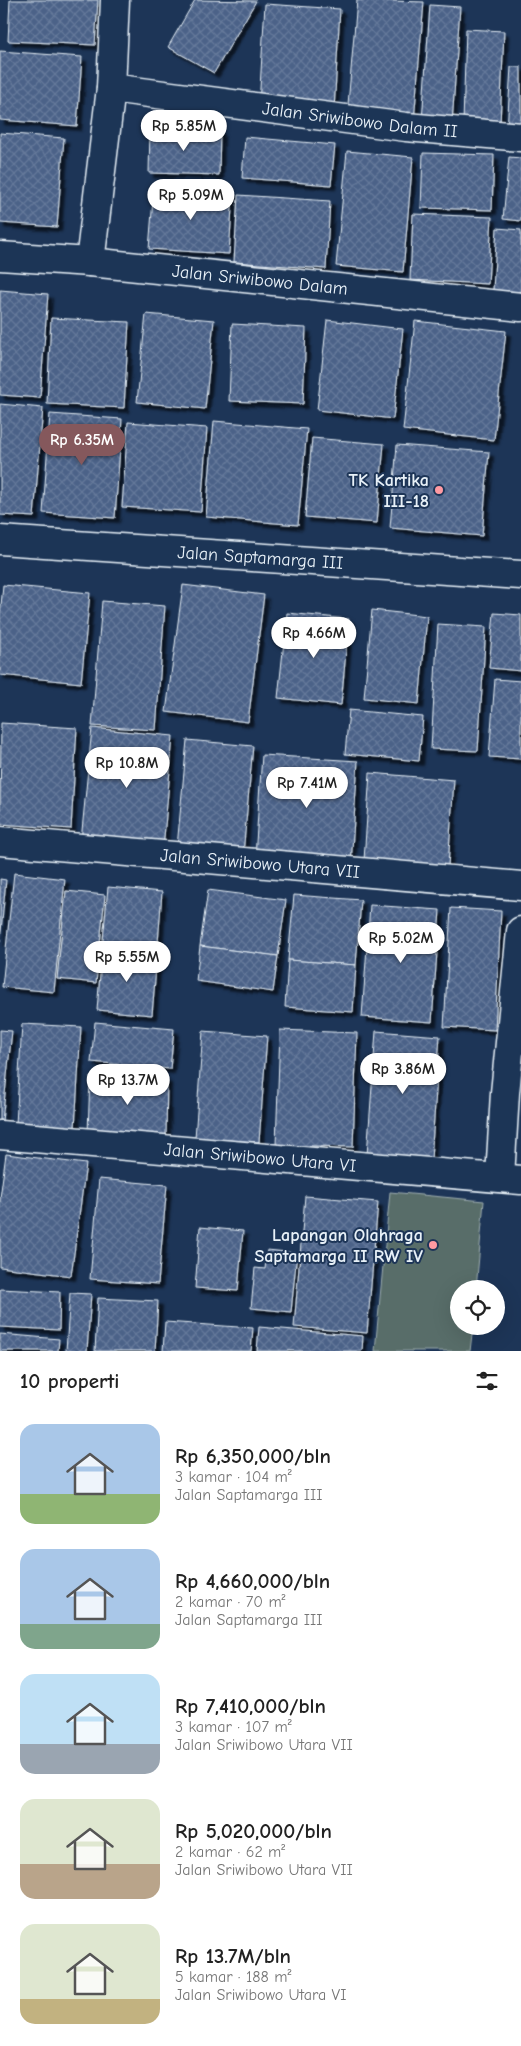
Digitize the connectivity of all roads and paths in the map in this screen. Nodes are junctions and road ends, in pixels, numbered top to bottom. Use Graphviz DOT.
graph roads {
  1 [pos="114,0"];
  2 [pos="111,88"];
  3 [pos="521,137"];
  4 [pos="0,256"];
  5 [pos="90,262"];
  6 [pos="521,307"];
  7 [pos="0,540"];
  8 [pos="521,575"];
  9 [pos="0,841"];
  10 [pos="521,886"];
  11 [pos="521,931"];
  12 [pos="0,1135"];
  13 [pos="511,1178"];
  1 -- 2 [label="street"];
  2 -- 3 [label="street, Jalan Sriwibowo Dalam II"];
  2 -- 5 [label="street"];
  4 -- 5 [label="street, Jalan Sriwibowo Dalam"];
  5 -- 6 [label="street, Jalan Sriwibowo Dalam"];
  7 -- 8 [label="street, Jalan Saptamarga III"];
  9 -- 10 [label="street, Jalan Sriwibowo Utara VII"];
  11 -- 13 [label="street"];
  12 -- 13 [label="street, Jalan Sriwibowo Utara VI"];
}
